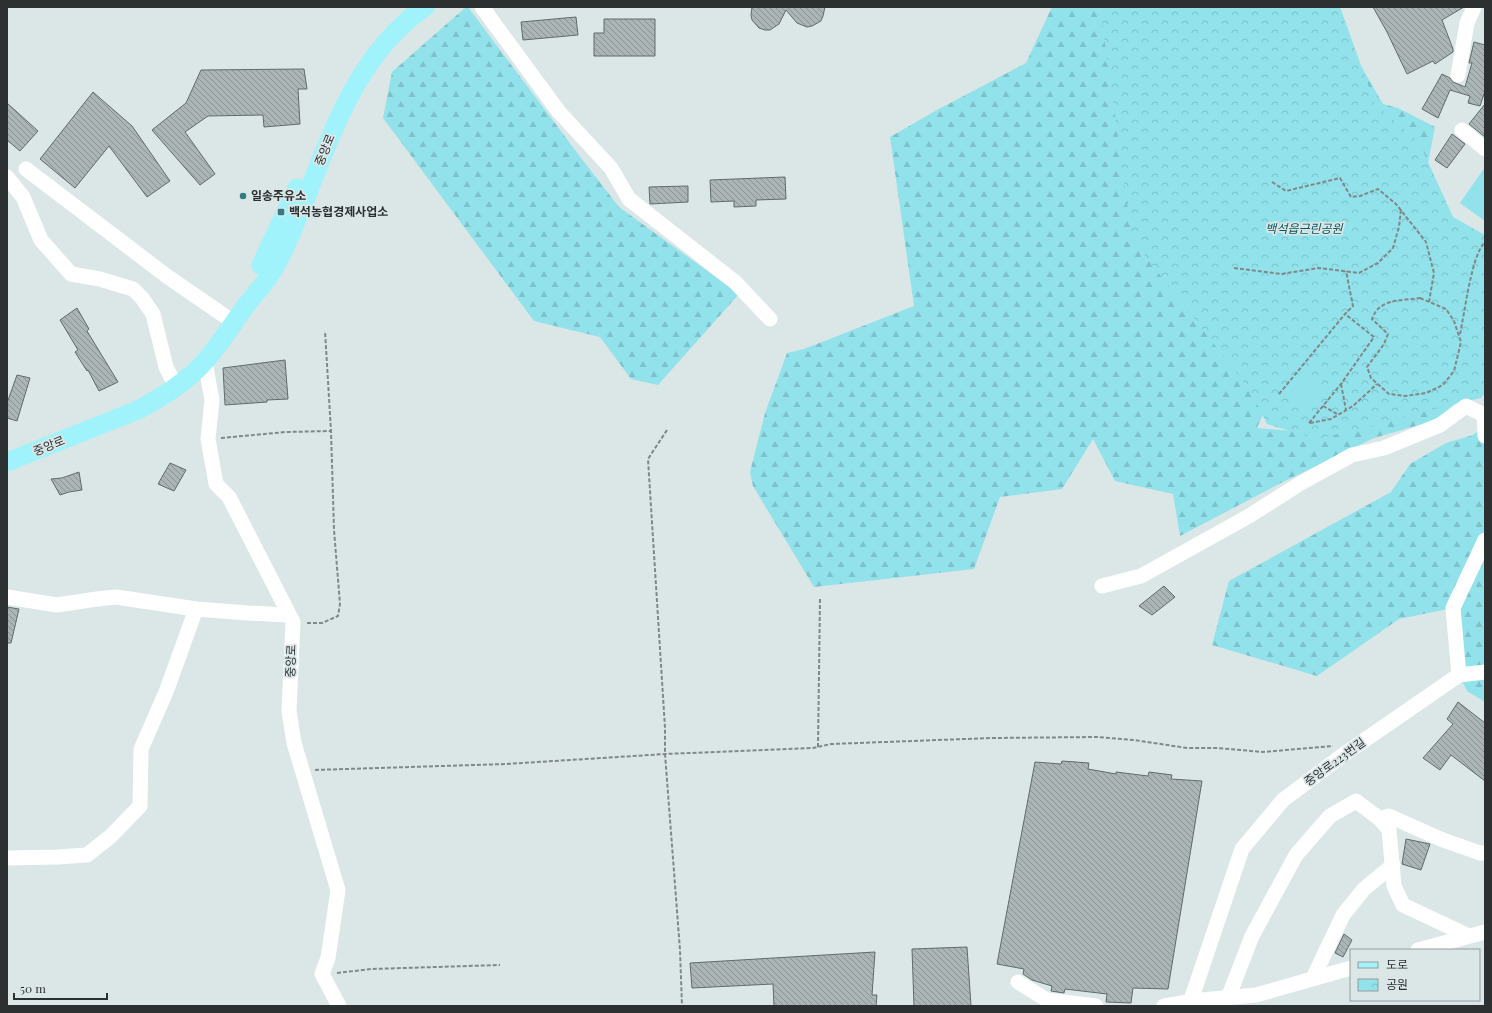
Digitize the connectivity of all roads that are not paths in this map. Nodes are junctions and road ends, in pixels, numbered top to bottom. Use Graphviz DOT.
graph roads {
  1 [pos="405,7"];
  2 [pos="425,7"];
  3 [pos="482,7"];
  4 [pos="1474,7"];
  5 [pos="1458,75"];
  6 [pos="1462,130"];
  7 [pos="1485,149"];
  8 [pos="26,169"];
  9 [pos="7,177"];
  10 [pos="245,307"];
  11 [pos="770,319"];
  12 [pos="235,323"];
  13 [pos="205,362"];
  14 [pos="176,387"];
  15 [pos="1484,414"];
  16 [pos="1485,436"];
  17 [pos="7,462"];
  18 [pos="1485,540"];
  19 [pos="1102,586"];
  20 [pos="7,597"];
  21 [pos="196,609"];
  22 [pos="291,619"];
  23 [pos="1485,672"];
  24 [pos="1459,675"];
  25 [pos="1380,819"];
  26 [pos="1485,852"];
  27 [pos="7,858"];
  28 [pos="1392,865"];
  29 [pos="1485,932"];
  30 [pos="1469,936"];
  31 [pos="1422,949"];
  32 [pos="1350,968"];
  33 [pos="1313,978"];
  34 [pos="1018,982"];
  35 [pos="1228,998"];
  36 [pos="1190,1004"];
  37 [pos="339,1006"];
  38 [pos="1096,1006"];
  39 [pos="1164,1006"];
  1 -- 10 [label="main road, 중앙로"];
  2 -- 10 [label="main road, 중앙로"];
  3 -- 11 [label="street"];
  4 -- 5 [label="street"];
  6 -- 7 [label="street"];
  8 -- 12 [label="street"];
  9 -- 14 [label="street"];
  10 -- 12 [label="main road, 중앙로"];
  12 -- 13 [label="main road, 중앙로"];
  13 -- 14 [label="main road, 중앙로"];
  13 -- 22 [label="street, 중앙로"];
  14 -- 17 [label="main road, 중앙로"];
  15 -- 16 [label="street"];
  15 -- 19 [label="street"];
  18 -- 24 [label="street"];
  20 -- 21 [label="street"];
  21 -- 22 [label="street"];
  21 -- 27 [label="street"];
  22 -- 37 [label="street, 중앙로"];
  23 -- 24 [label="street"];
  24 -- 36 [label="street, 중앙로223번길"];
  25 -- 26 [label="street"];
  25 -- 28 [label="street"];
  25 -- 35 [label="street"];
  28 -- 30 [label="street"];
  28 -- 33 [label="street"];
  29 -- 30 [label="street"];
  30 -- 31 [label="street"];
  32 -- 33 [label="street"];
  33 -- 35 [label="street"];
  34 -- 38 [label="street"];
  35 -- 36 [label="street"];
  36 -- 39 [label="street"];
}
